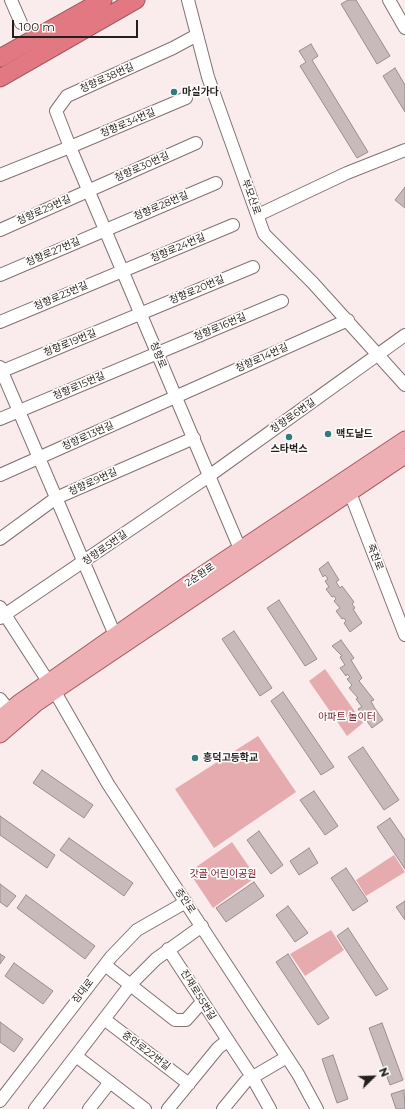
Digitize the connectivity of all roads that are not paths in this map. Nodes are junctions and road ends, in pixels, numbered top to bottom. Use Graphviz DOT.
graph roads {
  1 [pos="11,0"];
  2 [pos="103,0"];
  3 [pos="136,0"];
  4 [pos="189,0"];
  5 [pos="389,0"];
  6 [pos="20,23"];
  7 [pos="405,28"];
  8 [pos="197,35"];
  9 [pos="0,58"];
  10 [pos="0,78"];
  11 [pos="186,98"];
  12 [pos="196,143"];
  13 [pos="70,147"];
  14 [pos="405,150"];
  15 [pos="0,175"];
  16 [pos="216,183"];
  17 [pos="88,190"];
  18 [pos="258,215"];
  19 [pos="233,225"];
  20 [pos="0,230"];
  21 [pos="105,230"];
  22 [pos="253,267"];
  23 [pos="122,271"];
  24 [pos="0,274"];
  25 [pos="282,301"];
  26 [pos="141,314"];
  27 [pos="348,320"];
  28 [pos="0,322"];
  29 [pos="405,335"];
  30 [pos="157,353"];
  31 [pos="378,356"];
  32 [pos="1,370"];
  33 [pos="405,385"];
  34 [pos="176,397"];
  35 [pos="19,411"];
  36 [pos="0,419"];
  37 [pos="194,438"];
  38 [pos="405,439"];
  39 [pos="405,456"];
  40 [pos="39,458"];
  41 [pos="0,475"];
  42 [pos="209,476"];
  43 [pos="347,486"];
  44 [pos="56,498"];
  45 [pos="0,539"];
  46 [pos="243,556"];
  47 [pos="84,563"];
  48 [pos="2,613"];
  49 [pos="115,635"];
  50 [pos="405,635"];
  51 [pos="51,687"];
  52 [pos="3,709"];
  53 [pos="0,735"];
  54 [pos="186,902"];
  55 [pos="202,926"];
  56 [pos="168,949"];
  57 [pos="105,965"];
  58 [pos="131,984"];
  59 [pos="202,1002"];
  60 [pos="104,1019"];
  61 [pos="227,1041"];
  62 [pos="76,1056"];
  63 [pos="287,1057"];
  64 [pos="252,1077"];
  65 [pos="110,1082"];
  66 [pos="189,1084"];
  67 [pos="0,1101"];
  68 [pos="140,1105"];
  69 [pos="35,1109"];
  70 [pos="89,1109"];
  71 [pos="168,1109"];
  72 [pos="224,1109"];
  73 [pos="270,1109"];
  74 [pos="317,1109"];
  1 -- 6 [label="street"];
  2 -- 9 [label="highway"];
  3 -- 10 [label="highway"];
  4 -- 8 [label="street, 부모산로"];
  5 -- 7 [label="street"];
  8 -- 13 [label="street, 청향로38번길"];
  8 -- 18 [label="street, 부모산로"];
  11 -- 13 [label="street, 청향로34번길"];
  12 -- 17 [label="street, 청향로30번길"];
  13 -- 15 [label="street, 청향로34번길"];
  13 -- 17 [label="street, 청향로"];
  14 -- 18 [label="street"];
  16 -- 21 [label="street, 청향로28번길"];
  17 -- 20 [label="street, 청향로29번길"];
  17 -- 21 [label="street, 청향로"];
  18 -- 27 [label="street, 부모산로"];
  19 -- 23 [label="street, 청향로24번길"];
  21 -- 23 [label="street, 청향로"];
  21 -- 24 [label="street, 청향로27번길"];
  22 -- 26 [label="street, 청향로20번길"];
  23 -- 26 [label="street, 청향로"];
  23 -- 28 [label="street, 청향로23번길"];
  25 -- 30 [label="street, 청향로16번길"];
  26 -- 30 [label="street, 청향로"];
  26 -- 32 [label="street, 청향로19번길"];
  27 -- 31 [label="street, 부모산로"];
  27 -- 34 [label="street, 청향로14번길"];
  29 -- 31 [label="street"];
  30 -- 34 [label="street, 청향로"];
  30 -- 35 [label="street, 청향로15번길"];
  31 -- 33 [label="street, 부모산로"];
  31 -- 42 [label="street, 청향로6번길"];
  32 -- 35 [label="street"];
  34 -- 37 [label="street, 청향로"];
  34 -- 40 [label="street, 청향로13번길"];
  35 -- 36 [label="street, 청향로15번길"];
  35 -- 40 [label="street"];
  37 -- 42 [label="street, 청향로"];
  37 -- 44 [label="street, 청향로9번길"];
  38 -- 43 [label="main road, 2순환로"];
  39 -- 43 [label="main road, 2순환로"];
  40 -- 41 [label="street, 청향로13번길"];
  40 -- 44 [label="street"];
  42 -- 46 [label="street, 청향로"];
  42 -- 47 [label="street, 청향로5번길"];
  43 -- 46 [label="main road, 2순환로"];
  43 -- 50 [label="street, 죽천로"];
  44 -- 45 [label="street, 청향로9번길"];
  44 -- 47 [label="street"];
  46 -- 49 [label="main road, 2순환로"];
  46 -- 51 [label="main road, 2순환로"];
  47 -- 48 [label="street, 청향로5번길"];
  47 -- 49 [label="street"];
  48 -- 51 [label="street, 증안로"];
  49 -- 51 [label="main road, 2순환로"];
  51 -- 52 [label="main road, 2순환로"];
  51 -- 53 [label="main road, 2순환로"];
  51 -- 54 [label="street, 증안로"];
  54 -- 55 [label="street, 증안로"];
  54 -- 57 [label="street, 짐대로"];
  55 -- 56 [label="street"];
  55 -- 63 [label="street, 증안로"];
  56 -- 58 [label="street"];
  56 -- 59 [label="street, 진재로55번길"];
  57 -- 58 [label="street"];
  57 -- 67 [label="street, 짐대로"];
  58 -- 59 [label="street"];
  58 -- 60 [label="street"];
  59 -- 61 [label="street, 진재로55번길"];
  60 -- 62 [label="street"];
  60 -- 66 [label="street, 증안로22번길"];
  61 -- 64 [label="street, 진재로55번길"];
  61 -- 66 [label="street"];
  62 -- 65 [label="street"];
  62 -- 69 [label="street"];
  63 -- 64 [label="street"];
  63 -- 74 [label="street, 증안로"];
  64 -- 72 [label="street"];
  64 -- 73 [label="street, 진재로55번길"];
  65 -- 68 [label="street"];
  65 -- 70 [label="street"];
  66 -- 71 [label="street"];
}
